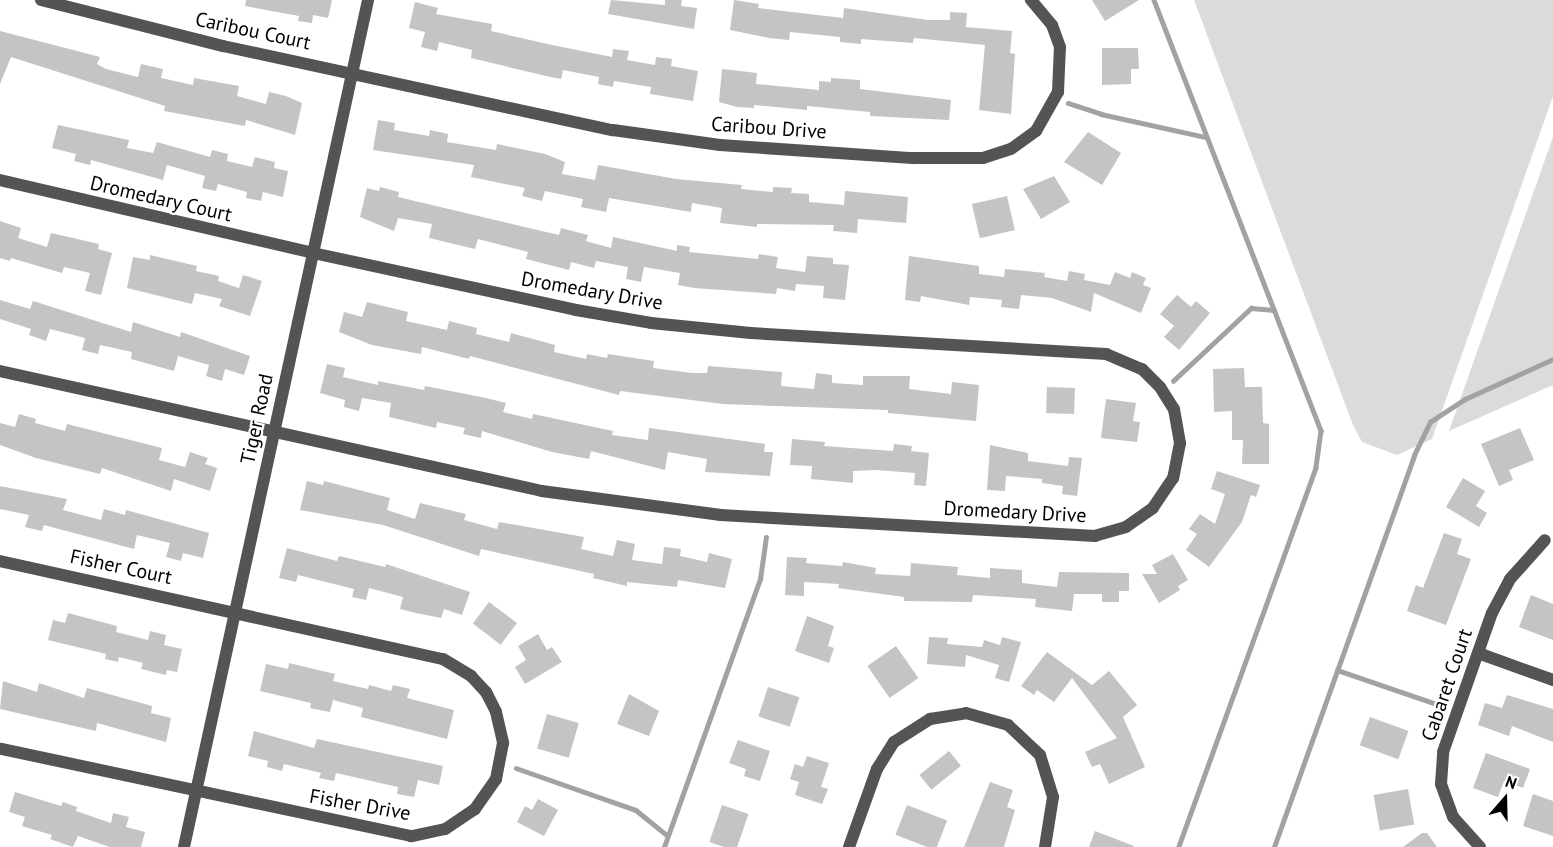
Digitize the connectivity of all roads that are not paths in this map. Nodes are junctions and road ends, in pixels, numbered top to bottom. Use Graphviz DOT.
graph roads {
  1 [pos="41,0"];
  2 [pos="368,0"];
  3 [pos="1031,0"];
  4 [pos="352,72"];
  5 [pos="0,180"];
  6 [pos="313,254"];
  7 [pos="0,371"];
  8 [pos="274,432"];
  9 [pos="1545,540"];
  10 [pos="0,561"];
  11 [pos="234,613"];
  12 [pos="1478,653"];
  13 [pos="1553,680"];
  14 [pos="0,749"];
  15 [pos="196,791"];
  16 [pos="184,847"];
  17 [pos="849,847"];
  18 [pos="1045,847"];
  19 [pos="1480,847"];
  1 -- 4 [label="street, Caribou Court"];
  2 -- 4 [label="street, Tiger Road"];
  3 -- 4 [label="street, Caribou Drive"];
  4 -- 6 [label="street, Tiger Road"];
  5 -- 6 [label="street, Dromedary Court"];
  6 -- 8 [label="street, Tiger Road"];
  6 -- 8 [label="street, Dromedary Drive"];
  7 -- 8 [label="street"];
  8 -- 11 [label="street, Tiger Road"];
  9 -- 12 [label="street, Cabaret Court"];
  10 -- 11 [label="street, Fisher Court"];
  11 -- 15 [label="street, Tiger Road"];
  11 -- 15 [label="street, Fisher Drive"];
  12 -- 13 [label="street"];
  12 -- 19 [label="street, Cabaret Court"];
  14 -- 15 [label="street"];
  15 -- 16 [label="street, Tiger Road"];
  17 -- 18 [label="street"];
}
